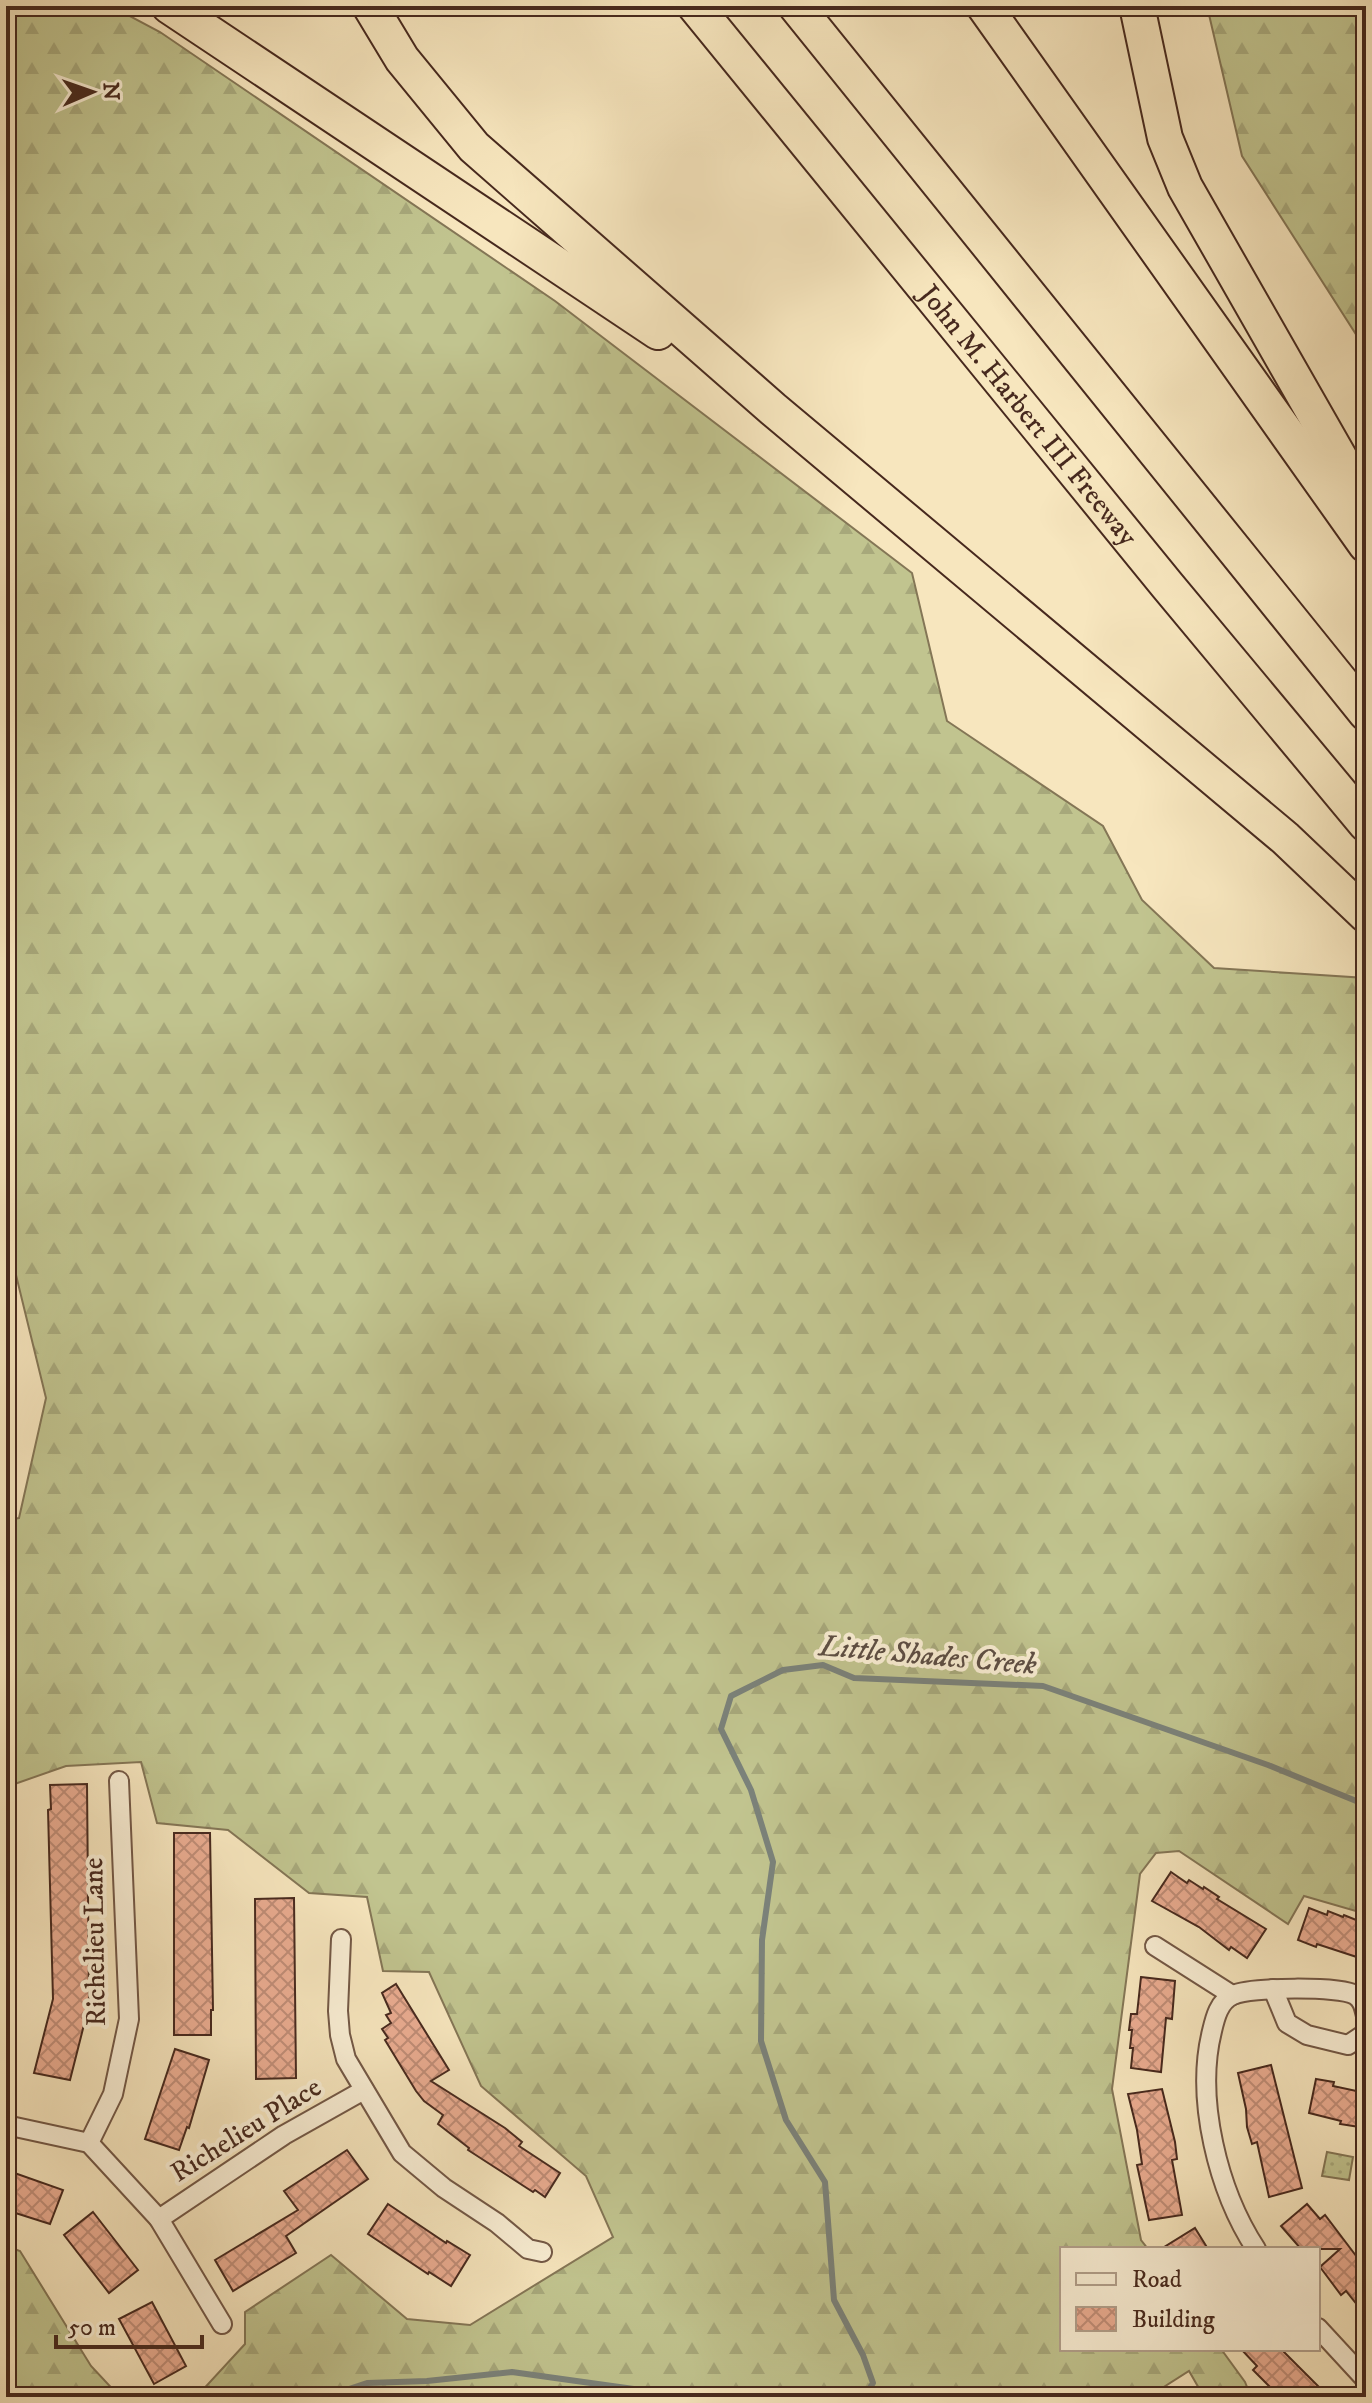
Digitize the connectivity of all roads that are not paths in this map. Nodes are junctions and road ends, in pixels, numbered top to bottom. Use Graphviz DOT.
graph roads {
  1 [pos="169,6"];
  2 [pos="370,6"];
  3 [pos="695,6"];
  4 [pos="796,6"];
  5 [pos="984,6"];
  6 [pos="1137,6"];
  7 [pos="773,409"];
  8 [pos="1366,504"];
  9 [pos="1366,545"];
  10 [pos="1366,713"];
  11 [pos="1366,824"];
  12 [pos="1366,915"];
  13 [pos="119,1781"];
  14 [pos="341,1939"];
  15 [pos="1155,1946"];
  16 [pos="1273,1989"];
  17 [pos="1232,1995"];
  18 [pos="1366,2016"];
  19 [pos="1366,2023"];
  20 [pos="364,2090"];
  21 [pos="6,2125"];
  22 [pos="89,2143"];
  23 [pos="159,2219"];
  24 [pos="1255,2247"];
  25 [pos="542,2252"];
  26 [pos="222,2324"];
  27 [pos="1320,2330"];
  28 [pos="1366,2380"];
  1 -- 7 [label="highway"];
  2 -- 7 [label="highway"];
  3 -- 11 [label="highway, John M. Harbert III Freeway"];
  4 -- 10 [label="highway"];
  5 -- 9 [label="highway"];
  6 -- 8 [label="highway"];
  7 -- 12 [label="highway"];
  13 -- 22 [label="street, Richelieu Lane"];
  14 -- 20 [label="street"];
  15 -- 17 [label="street"];
  16 -- 17 [label="street"];
  16 -- 18 [label="street"];
  16 -- 19 [label="street"];
  17 -- 24 [label="street"];
  20 -- 23 [label="street, Richelieu Place"];
  20 -- 25 [label="street"];
  21 -- 22 [label="street"];
  22 -- 23 [label="street"];
  23 -- 26 [label="street"];
  27 -- 28 [label="street"];
}
